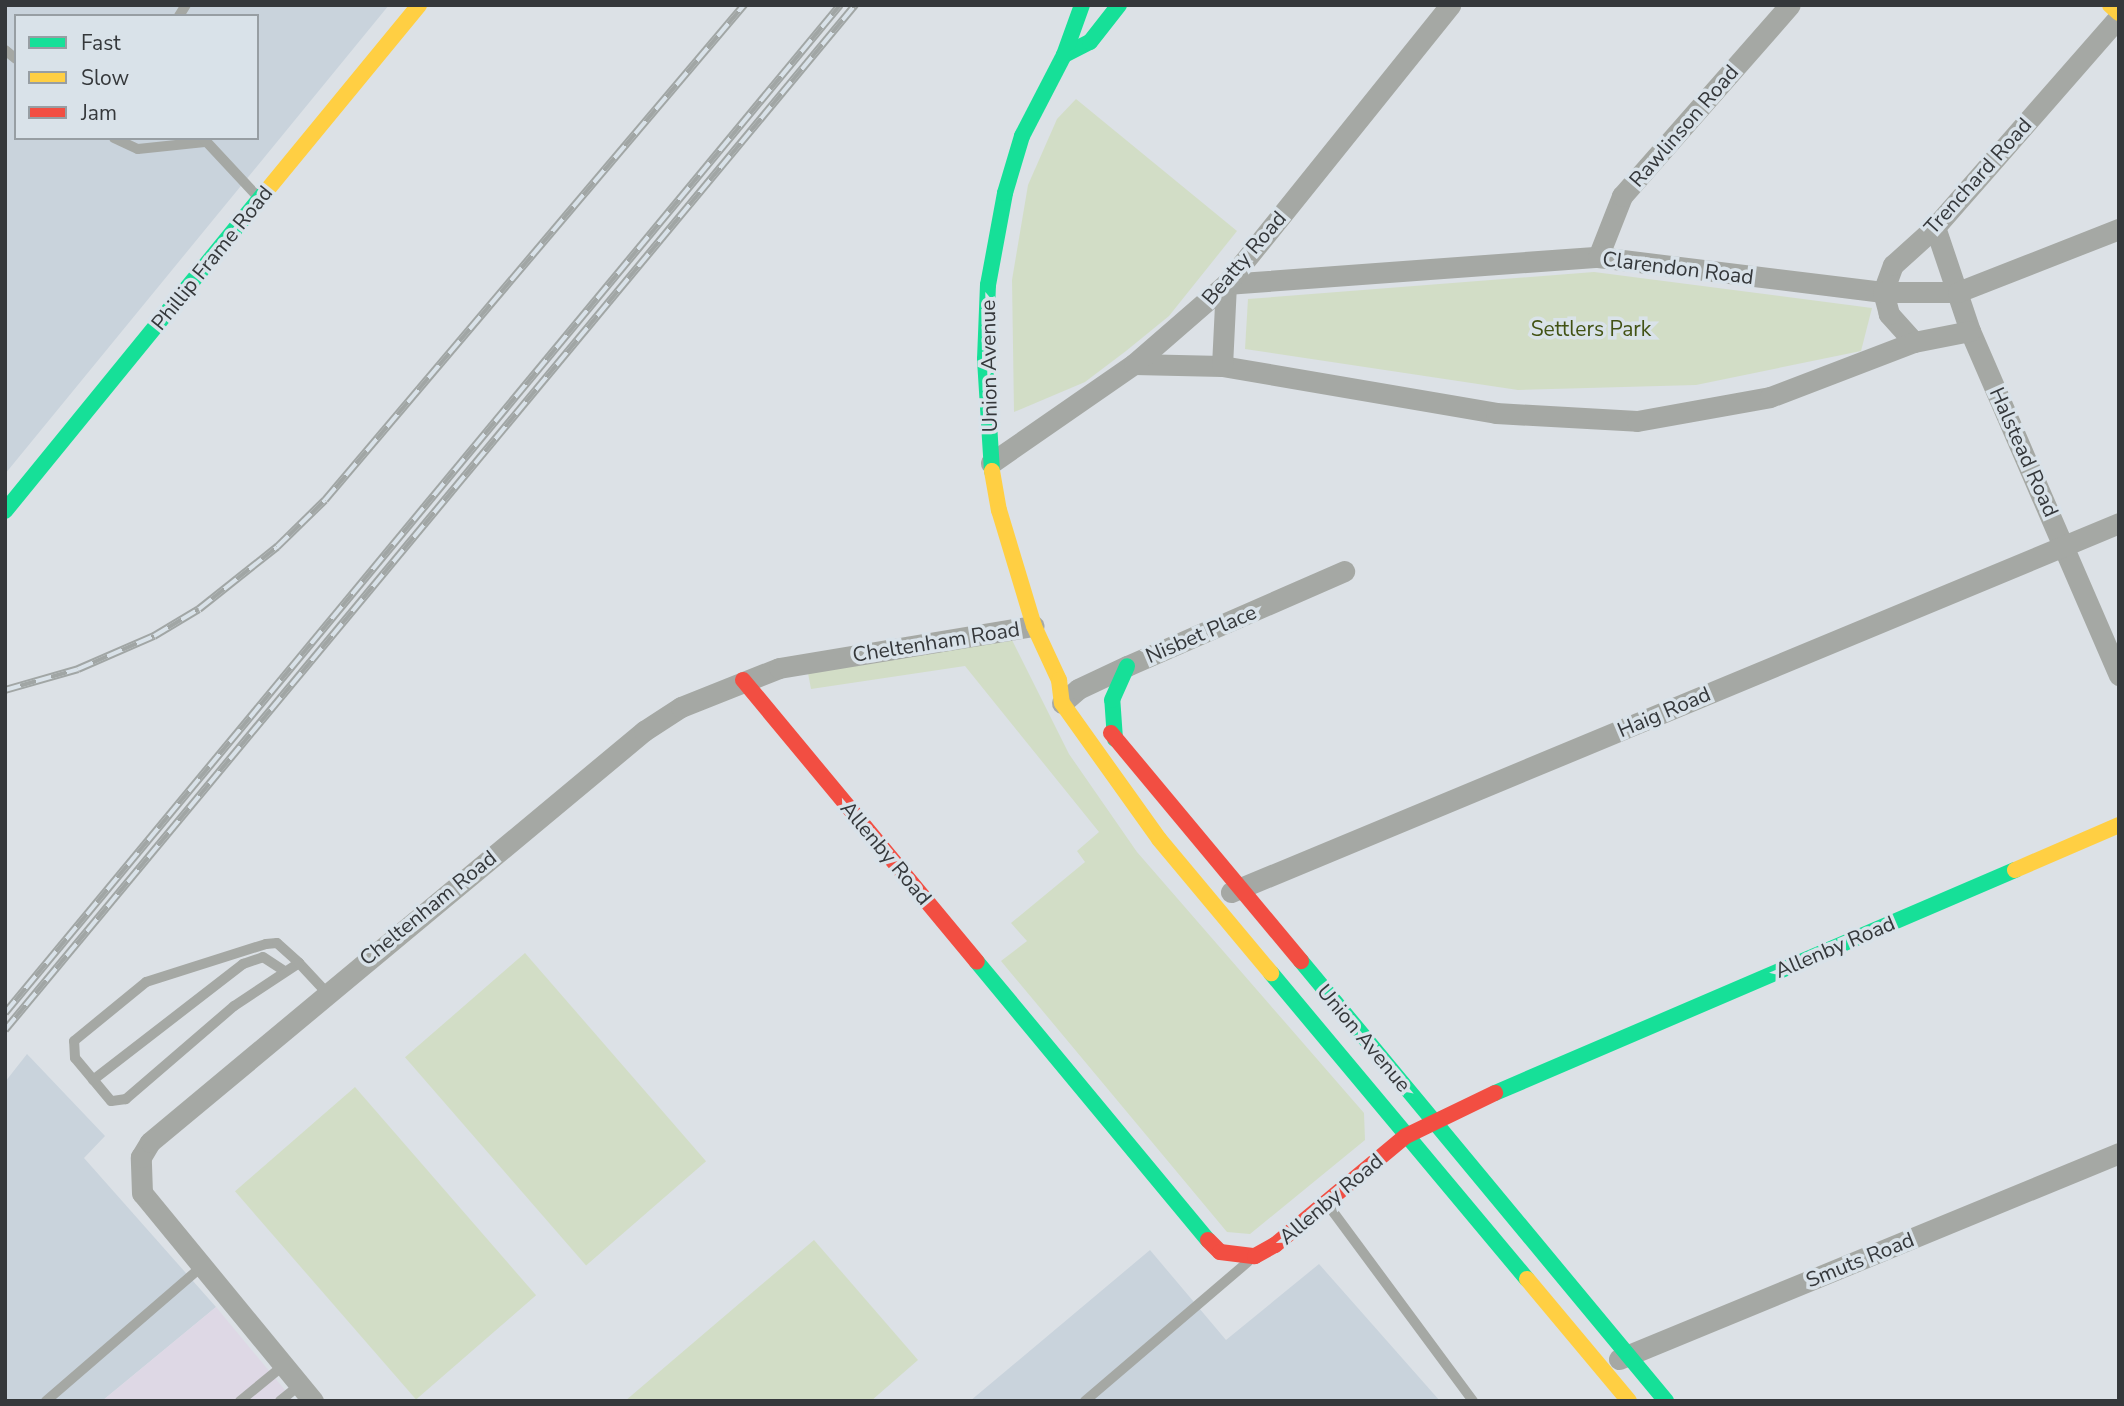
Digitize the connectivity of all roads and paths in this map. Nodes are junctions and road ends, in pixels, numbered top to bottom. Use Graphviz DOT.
graph roads {
  1 [pos="419,5"];
  2 [pos="1082,5"];
  3 [pos="1119,5"];
  4 [pos="1450,5"];
  5 [pos="1790,5"];
  6 [pos="2110,5"];
  7 [pos="2119,15"];
  8 [pos="1064,55"];
  9 [pos="117,140"];
  10 [pos="204,140"];
  11 [pos="261,199"];
  12 [pos="1936,227"];
  13 [pos="2119,229"];
  14 [pos="1598,257"];
  15 [pos="1226,284"];
  16 [pos="1883,292"];
  17 [pos="1958,292"];
  18 [pos="1970,331"];
  19 [pos="1914,342"];
  20 [pos="1134,364"];
  21 [pos="1222,366"];
  22 [pos="991,463"];
  23 [pos="5,511"];
  24 [pos="2119,523"];
  25 [pos="2066,545"];
  26 [pos="1344,571"];
  27 [pos="1034,626"];
  28 [pos="1128,666"];
  29 [pos="2119,675"];
  30 [pos="743,680"];
  31 [pos="1077,698"];
  32 [pos="1115,739"];
  33 [pos="2119,825"];
  34 [pos="1238,889"];
  35 [pos="1210,902"];
  36 [pos="299,963"];
  37 [pos="283,970"];
  38 [pos="326,992"];
  39 [pos="93,1080"];
  40 [pos="1433,1120"];
  41 [pos="1406,1136"];
  42 [pos="2119,1153"];
  43 [pos="1326,1202"];
  44 [pos="1255,1256"];
  45 [pos="201,1267"];
  46 [pos="1629,1355"];
  47 [pos="284,1366"];
  48 [pos="1602,1366"];
  49 [pos="307,1393"];
  50 [pos="47,1401"];
  51 [pos="240,1401"];
  52 [pos="280,1401"];
  53 [pos="1085,1401"];
  54 [pos="1473,1401"];
  55 [pos="1629,1401"];
  56 [pos="1666,1401"];
  1 -- 11 [label="main road, Phillip Frame Road"];
  2 -- 8 [label="main road, Union Avenue"];
  3 -- 8 [label="main road"];
  4 -- 15 [label="street, Beatty Road"];
  5 -- 14 [label="street, Rawlinson Road"];
  6 -- 7 [label="main road"];
  7 -- 12 [label="street, Trenchard Road"];
  8 -- 22 [label="main road, Union Avenue"];
  9 -- 10 [label="lane"];
  10 -- 11 [label="lane"];
  11 -- 23 [label="main road, Phillip Frame Road"];
  12 -- 16 [label="street, Trenchard Road"];
  12 -- 17 [label="street, Halstead Road"];
  13 -- 17 [label="street, Clarendon Road"];
  14 -- 15 [label="street, Clarendon Road"];
  14 -- 16 [label="street, Clarendon Road"];
  15 -- 20 [label="street, Beatty Road"];
  15 -- 21 [label="street"];
  16 -- 17 [label="street, Clarendon Road"];
  16 -- 19 [label="street"];
  17 -- 18 [label="street, Halstead Road"];
  18 -- 19 [label="street"];
  18 -- 25 [label="street, Halstead Road"];
  19 -- 21 [label="street"];
  20 -- 21 [label="street"];
  20 -- 22 [label="street, Beatty Road"];
  22 -- 27 [label="main road, Union Avenue"];
  24 -- 25 [label="street, Haig Road"];
  25 -- 29 [label="street, Halstead Road"];
  25 -- 34 [label="street, Haig Road"];
  26 -- 28 [label="street, Nisbet Place"];
  27 -- 30 [label="street, Cheltenham Road"];
  27 -- 31 [label="main road, Union Avenue"];
  28 -- 31 [label="street, Nisbet Place"];
  28 -- 32 [label="main road"];
  30 -- 38 [label="street, Cheltenham Road"];
  30 -- 44 [label="main road, Allenby Road"];
  31 -- 32 [label="main road, Union Avenue"];
  31 -- 35 [label="main road, Union Avenue"];
  32 -- 34 [label="main road, Union Avenue"];
  33 -- 40 [label="main road, Allenby Road"];
  34 -- 35 [label="street, Haig Road"];
  34 -- 40 [label="main road, Union Avenue"];
  35 -- 41 [label="main road, Union Avenue"];
  36 -- 37 [label="lane"];
  36 -- 38 [label="lane"];
  36 -- 39 [label="lane"];
  37 -- 39 [label="lane"];
  37 -- 39 [label="lane"];
  38 -- 45 [label="street, Cheltenham Road"];
  40 -- 41 [label="main road, Allenby Road"];
  40 -- 46 [label="main road, Union Avenue"];
  41 -- 43 [label="main road, Allenby Road"];
  41 -- 48 [label="main road, Union Avenue"];
  42 -- 46 [label="street, Smuts Road"];
  43 -- 44 [label="main road, Allenby Road"];
  43 -- 54 [label="lane"];
  44 -- 53 [label="lane"];
  45 -- 47 [label="street, Cheltenham Road"];
  45 -- 50 [label="lane"];
  46 -- 48 [label="street, Smuts Road"];
  46 -- 56 [label="main road, Union Avenue"];
  47 -- 49 [label="street, Cheltenham Road"];
  47 -- 51 [label="lane"];
  48 -- 55 [label="main road, Union Avenue"];
  49 -- 52 [label="lane"];
}
